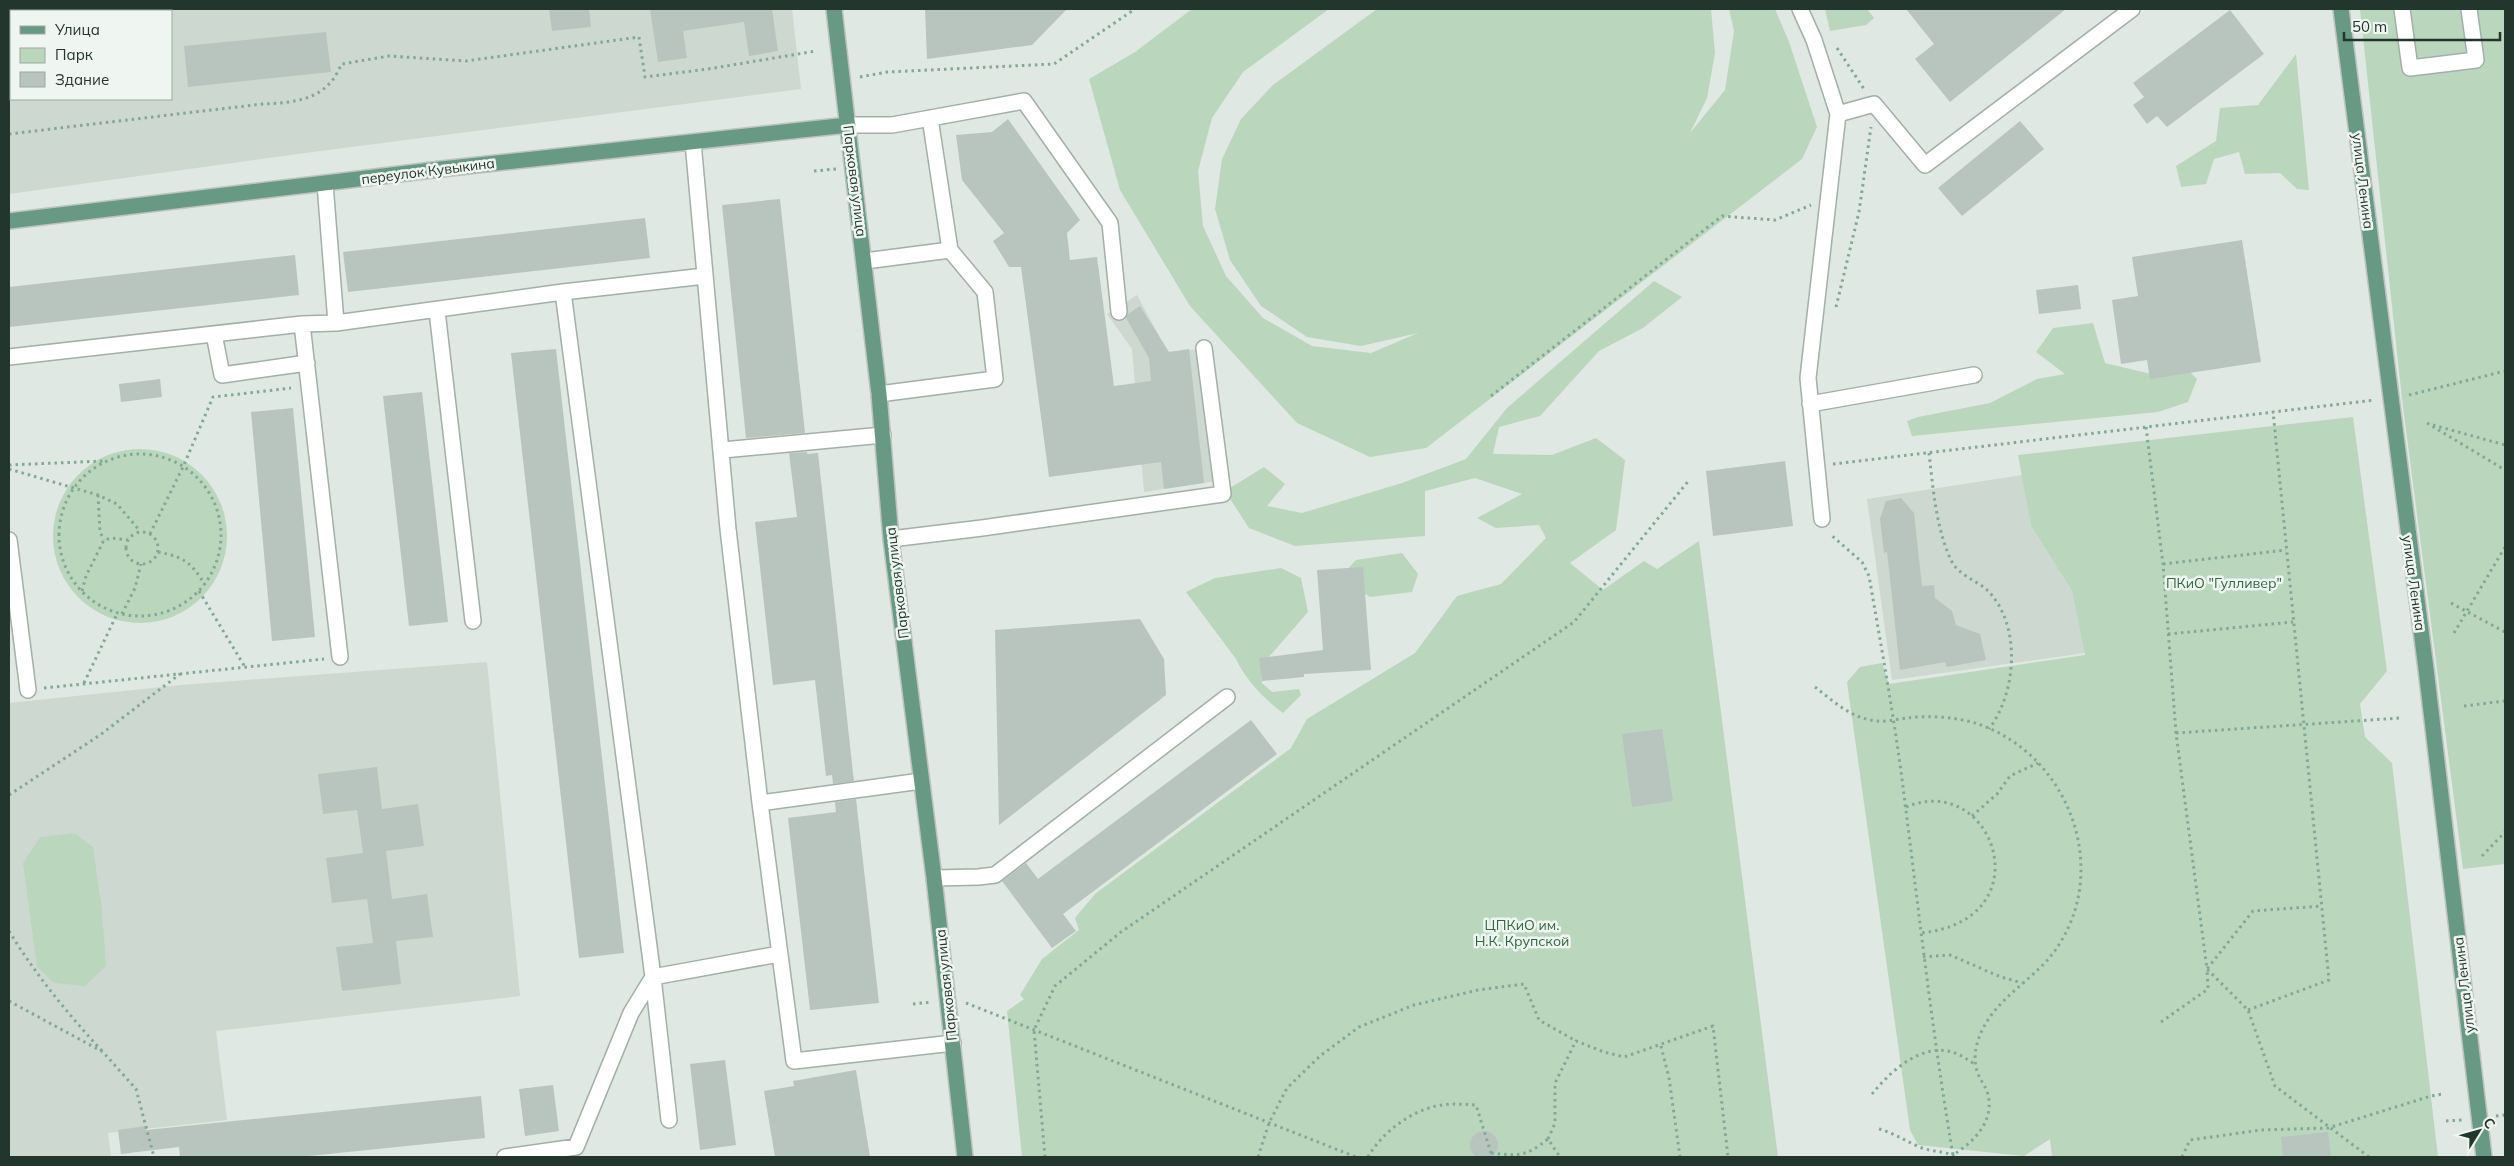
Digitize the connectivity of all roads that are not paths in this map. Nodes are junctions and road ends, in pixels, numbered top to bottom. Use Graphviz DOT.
graph roads {
  1 [pos="834,9"];
  2 [pos="1800,9"];
  3 [pos="2132,9"];
  4 [pos="2341,9"];
  5 [pos="2402,9"];
  6 [pos="2469,9"];
  7 [pos="1838,114"];
  8 [pos="930,118"];
  9 [pos="848,125"];
  10 [pos="693,142"];
  11 [pos="325,184"];
  12 [pos="9,221"];
  13 [pos="950,250"];
  14 [pos="865,260"];
  15 [pos="705,276"];
  16 [pos="563,292"];
  17 [pos="437,311"];
  18 [pos="1119,312"];
  19 [pos="336,323"];
  20 [pos="302,324"];
  21 [pos="214,334"];
  22 [pos="1204,348"];
  23 [pos="9,357"];
  24 [pos="307,363"];
  25 [pos="1974,375"];
  26 [pos="879,394"];
  27 [pos="1810,404"];
  28 [pos="883,435"];
  29 [pos="723,450"];
  30 [pos="1822,519"];
  31 [pos="891,539"];
  32 [pos="9,540"];
  33 [pos="473,621"];
  34 [pos="340,657"];
  35 [pos="28,690"];
  36 [pos="1227,697"];
  37 [pos="921,781"];
  38 [pos="760,804"];
  39 [pos="934,878"];
  40 [pos="779,954"];
  41 [pos="653,977"];
  42 [pos="953,1044"];
  43 [pos="669,1120"];
  44 [pos="506,1157"];
  45 [pos="965,1157"];
  46 [pos="2484,1157"];
  1 -- 9 [label="main road, Парковая улица"];
  2 -- 7 [label="lane"];
  3 -- 7 [label="lane"];
  4 -- 46 [label="main road, улица Ленина"];
  5 -- 6 [label="lane"];
  7 -- 27 [label="lane"];
  8 -- 9 [label="lane"];
  8 -- 13 [label="lane"];
  8 -- 18 [label="lane"];
  9 -- 10 [label="main road, переулок Кувыкина"];
  9 -- 14 [label="main road, Парковая улица"];
  10 -- 11 [label="main road, переулок Кувыкина"];
  10 -- 15 [label="lane"];
  11 -- 12 [label="main road, переулок Кувыкина"];
  11 -- 19 [label="lane"];
  13 -- 14 [label="lane"];
  13 -- 26 [label="lane"];
  14 -- 26 [label="main road, Парковая улица"];
  15 -- 16 [label="lane"];
  15 -- 29 [label="lane"];
  16 -- 17 [label="lane"];
  16 -- 41 [label="lane"];
  17 -- 19 [label="lane"];
  17 -- 33 [label="lane"];
  19 -- 20 [label="lane"];
  20 -- 21 [label="lane"];
  20 -- 24 [label="lane"];
  21 -- 23 [label="lane"];
  21 -- 24 [label="lane"];
  22 -- 31 [label="lane"];
  24 -- 34 [label="lane"];
  25 -- 27 [label="lane"];
  26 -- 28 [label="main road, Парковая улица"];
  27 -- 30 [label="lane"];
  28 -- 29 [label="lane"];
  28 -- 31 [label="main road, Парковая улица"];
  29 -- 38 [label="lane"];
  31 -- 37 [label="main road, Парковая улица"];
  32 -- 35 [label="lane"];
  36 -- 39 [label="lane"];
  37 -- 38 [label="lane"];
  37 -- 39 [label="main road, Парковая улица"];
  38 -- 40 [label="lane"];
  39 -- 42 [label="main road, Парковая улица"];
  40 -- 41 [label="lane"];
  40 -- 42 [label="lane"];
  41 -- 43 [label="lane"];
  41 -- 44 [label="lane"];
  42 -- 45 [label="main road, Парковая улица"];
}
